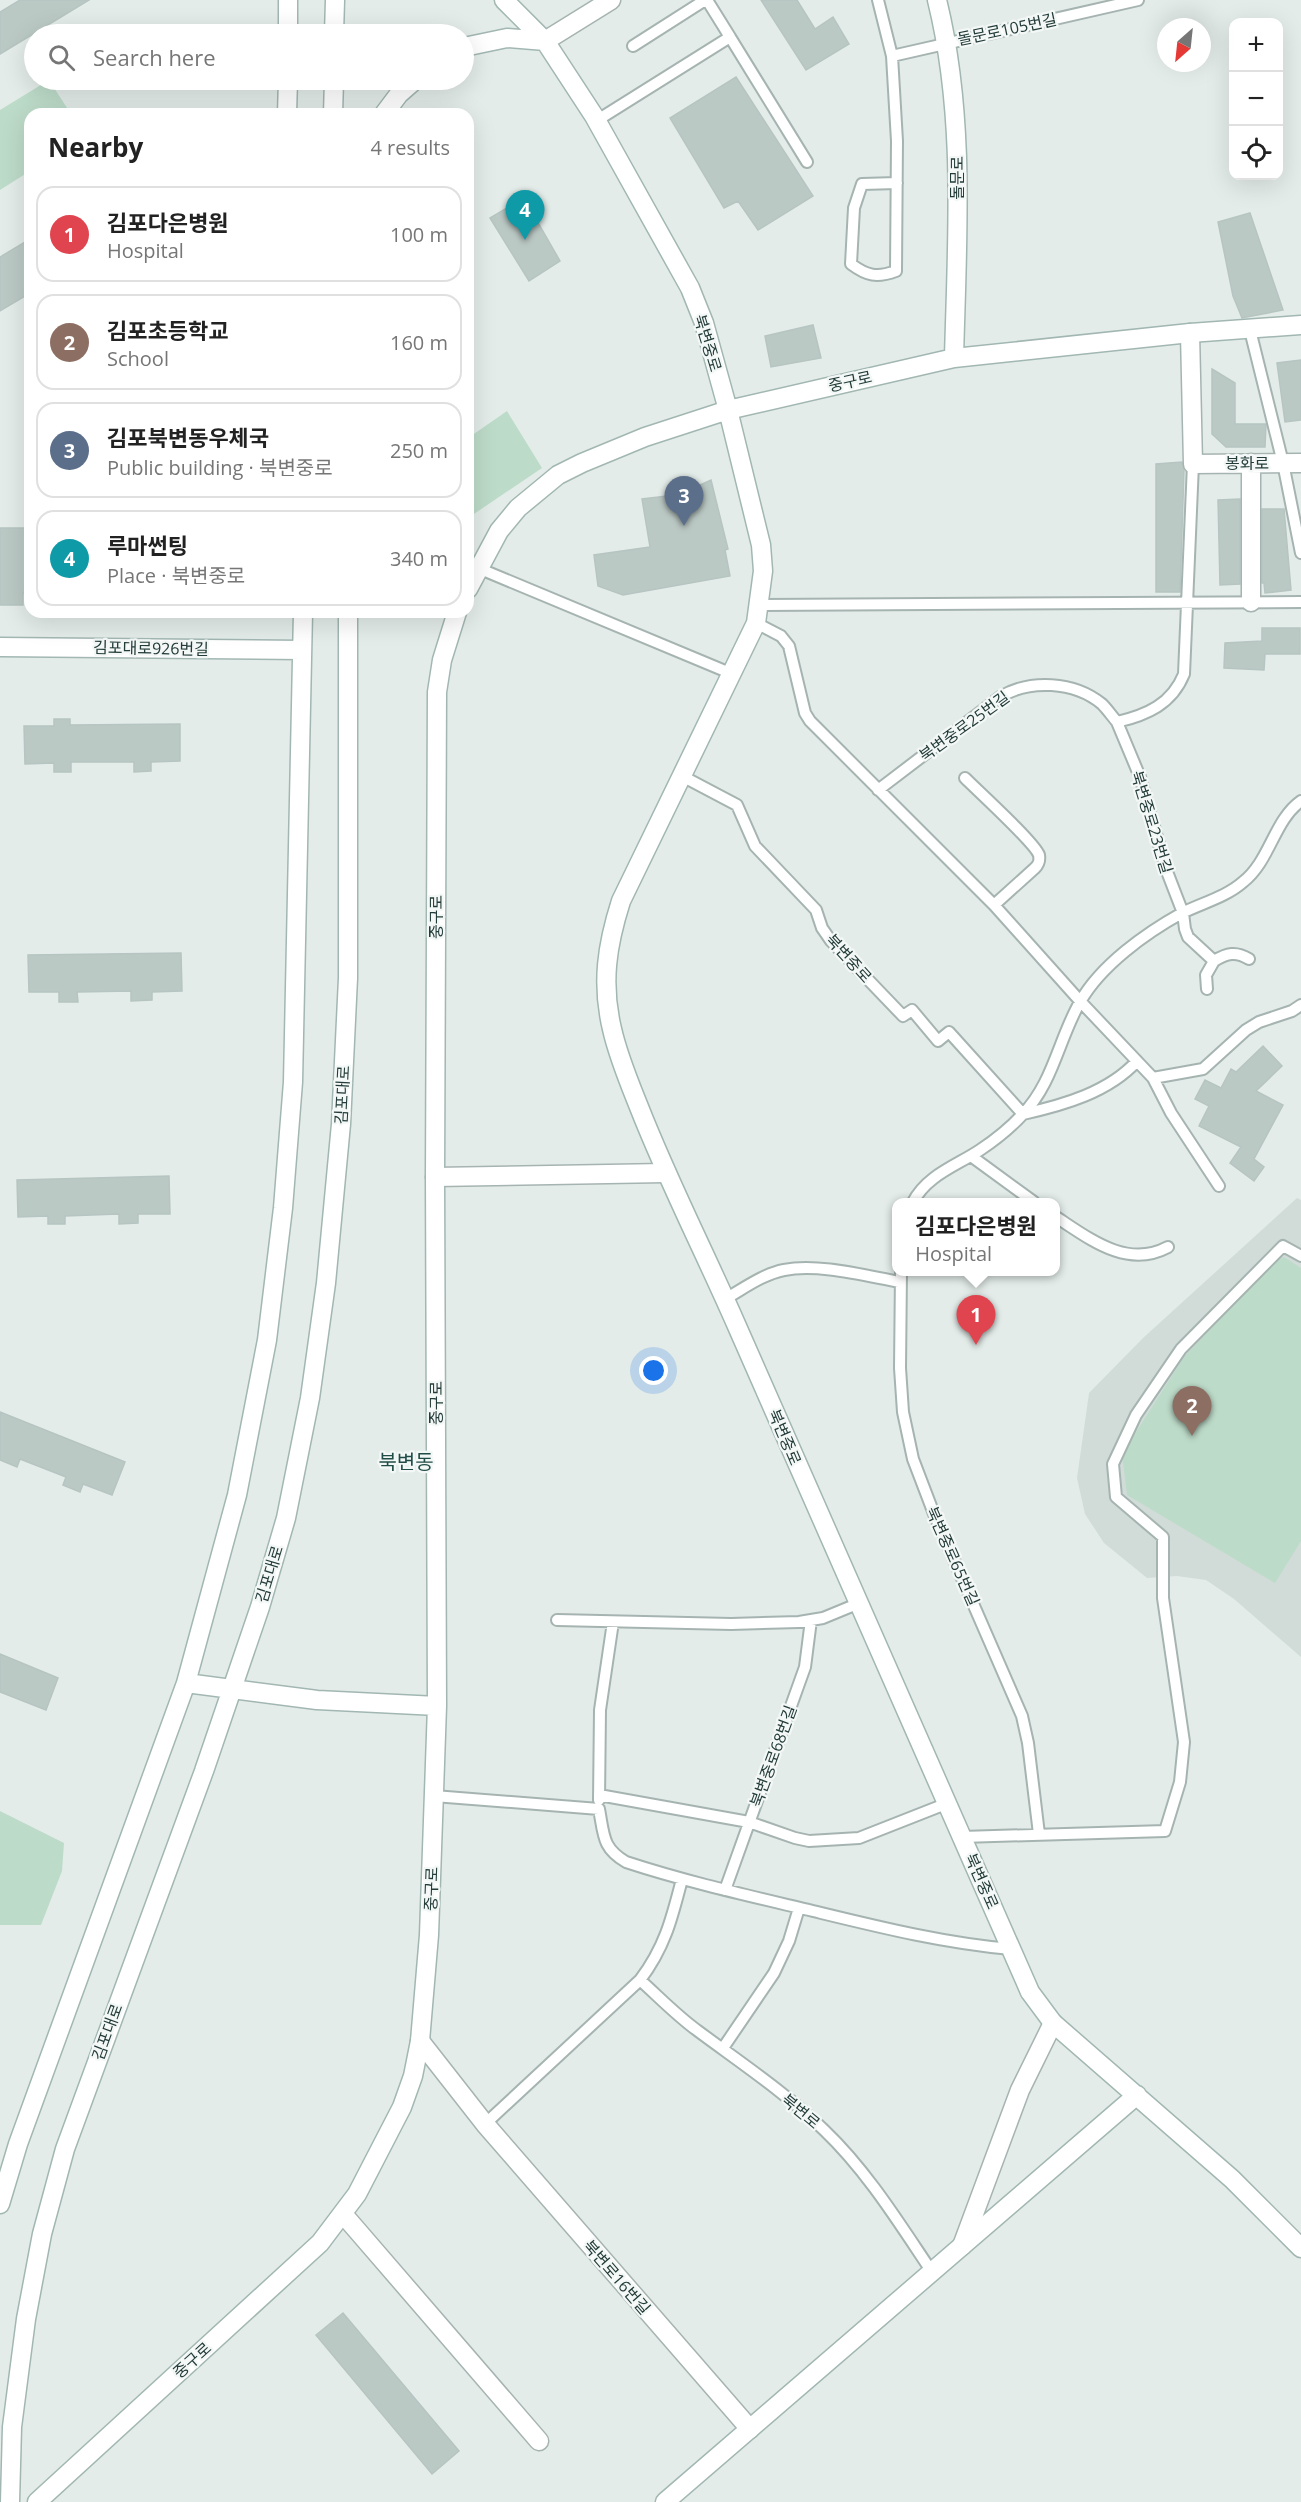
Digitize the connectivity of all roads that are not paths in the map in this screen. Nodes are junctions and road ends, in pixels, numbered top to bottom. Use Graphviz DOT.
graph roads {
  1 [pos="288,0"];
  2 [pos="335,0"];
  3 [pos="504,0"];
  4 [pos="611,0"];
  5 [pos="706,0"];
  6 [pos="878,0"];
  7 [pos="937,0"];
  8 [pos="1138,0"];
  9 [pos="288,24"];
  10 [pos="334,24"];
  11 [pos="730,37"];
  12 [pos="545,41"];
  13 [pos="948,42"];
  14 [pos="474,45"];
  15 [pos="633,46"];
  16 [pos="892,56"];
  17 [pos="288,90"];
  18 [pos="334,90"];
  19 [pos="404,90"];
  20 [pos="287,108"];
  21 [pos="333,108"];
  22 [pos="388,108"];
  23 [pos="596,121"];
  24 [pos="807,162"];
  25 [pos="897,183"];
  26 [pos="1301,325"];
  27 [pos="1250,330"];
  28 [pos="1190,333"];
  29 [pos="954,358"];
  30 [pos="728,410"];
  31 [pos="1292,463"];
  32 [pos="1193,464"];
  33 [pos="1251,464"];
  34 [pos="1301,553"];
  35 [pos="478,568"];
  36 [pos="474,576"];
  37 [pos="1187,602"];
  38 [pos="1251,602"];
  39 [pos="1301,602"];
  40 [pos="757,614"];
  41 [pos="303,618"];
  42 [pos="348,618"];
  43 [pos="455,618"];
  44 [pos="0,647"];
  45 [pos="302,650"];
  46 [pos="730,673"];
  47 [pos="1117,722"];
  48 [pos="682,776"];
  49 [pos="965,778"];
  50 [pos="879,790"];
  51 [pos="1301,801"];
  52 [pos="994,905"];
  53 [pos="1183,913"];
  54 [pos="1249,959"];
  55 [pos="1214,961"];
  56 [pos="1207,988"];
  57 [pos="1080,1001"];
  58 [pos="1301,1005"];
  59 [pos="1137,1061"];
  60 [pos="1153,1078"];
  61 [pos="1023,1114"];
  62 [pos="971,1156"];
  63 [pos="665,1173"];
  64 [pos="435,1177"];
  65 [pos="1219,1186"];
  66 [pos="915,1198"];
  67 [pos="1027,1198"];
  68 [pos="1060,1220"];
  69 [pos="1168,1247"];
  70 [pos="1301,1256"];
  71 [pos="901,1277"];
  72 [pos="724,1299"];
  73 [pos="857,1604"];
  74 [pos="557,1620"];
  75 [pos="811,1620"];
  76 [pos="613,1622"];
  77 [pos="186,1683"];
  78 [pos="233,1689"];
  79 [pos="437,1706"];
  80 [pos="599,1795"];
  81 [pos="434,1796"];
  82 [pos="948,1803"];
  83 [pos="599,1809"];
  84 [pos="749,1822"];
  85 [pos="1040,1834"];
  86 [pos="962,1837"];
  87 [pos="682,1879"];
  88 [pos="725,1890"];
  89 [pos="799,1908"];
  90 [pos="1011,1949"];
  91 [pos="640,1980"];
  92 [pos="1053,2024"];
  93 [pos="420,2041"];
  94 [pos="723,2048"];
  95 [pos="1137,2095"];
  96 [pos="485,2124"];
  97 [pos="0,2204"];
  98 [pos="343,2214"];
  99 [pos="962,2246"];
  100 [pos="1301,2247"];
  101 [pos="932,2272"];
  102 [pos="750,2429"];
  103 [pos="540,2441"];
  104 [pos="10,2502"];
  105 [pos="37,2502"];
  106 [pos="665,2502"];
  1 -- 9 [label="street"];
  2 -- 10 [label="street"];
  3 -- 12 [label="street, 북변중로"];
  4 -- 12 [label="street"];
  5 -- 11 [label="lane"];
  5 -- 15 [label="lane"];
  6 -- 16 [label="lane"];
  7 -- 13 [label="street, 돌문로"];
  8 -- 13 [label="lane, 돌문로105번길"];
  11 -- 23 [label="lane"];
  11 -- 24 [label="lane"];
  12 -- 14 [label="street"];
  12 -- 23 [label="street, 북변중로"];
  13 -- 16 [label="lane, 돌문로105번길"];
  13 -- 29 [label="street, 돌문로"];
  16 -- 25 [label="lane"];
  17 -- 20 [label="street"];
  18 -- 21 [label="street"];
  19 -- 22 [label="street"];
  23 -- 30 [label="street, 북변중로"];
  25 -- 25 [label="lane"];
  26 -- 27 [label="street, 중구로"];
  27 -- 28 [label="street, 중구로"];
  27 -- 31 [label="lane"];
  28 -- 29 [label="street, 중구로"];
  28 -- 32 [label="street"];
  29 -- 30 [label="street, 중구로"];
  30 -- 35 [label="street, 중구로"];
  30 -- 40 [label="street, 북변중로"];
  31 -- 33 [label="street, 봉화로"];
  31 -- 34 [label="lane"];
  32 -- 33 [label="street, 봉화로"];
  32 -- 37 [label="lane"];
  33 -- 38 [label="street"];
  35 -- 36 [label="street, 중구로"];
  35 -- 46 [label="lane"];
  37 -- 38 [label="lane"];
  37 -- 40 [label="lane"];
  37 -- 47 [label="lane"];
  38 -- 39 [label="lane"];
  40 -- 46 [label="street, 북변중로"];
  40 -- 50 [label="lane"];
  41 -- 45 [label="street"];
  42 -- 78 [label="street, 김포대로"];
  43 -- 64 [label="street, 중구로"];
  44 -- 45 [label="street, 김포대로926번길"];
  45 -- 77 [label="street"];
  46 -- 48 [label="street, 북변중로"];
  47 -- 50 [label="lane, 북변중로25번길"];
  47 -- 53 [label="lane, 북변중로23번길"];
  48 -- 61 [label="lane, 북변중로"];
  48 -- 63 [label="street, 북변중로"];
  49 -- 52 [label="lane"];
  50 -- 52 [label="lane"];
  51 -- 53 [label="lane"];
  52 -- 57 [label="lane"];
  53 -- 55 [label="lane"];
  53 -- 57 [label="lane"];
  54 -- 55 [label="lane"];
  55 -- 56 [label="lane"];
  57 -- 59 [label="lane"];
  57 -- 61 [label="lane"];
  58 -- 60 [label="lane"];
  59 -- 60 [label="lane"];
  59 -- 61 [label="lane"];
  60 -- 65 [label="lane"];
  61 -- 62 [label="lane"];
  62 -- 66 [label="lane"];
  62 -- 67 [label="lane"];
  63 -- 64 [label="street"];
  63 -- 72 [label="street, 북변중로"];
  64 -- 79 [label="street, 중구로"];
  68 -- 69 [label="lane"];
  70 -- 85 [label="lane"];
  71 -- 72 [label="lane"];
  71 -- 85 [label="lane, 북변중로65번길"];
  72 -- 73 [label="street, 북변중로"];
  73 -- 75 [label="lane"];
  73 -- 82 [label="street, 북변중로"];
  74 -- 76 [label="lane"];
  75 -- 76 [label="lane"];
  75 -- 84 [label="lane, 북변중로68번길"];
  76 -- 80 [label="lane"];
  77 -- 78 [label="street"];
  77 -- 97 [label="street"];
  78 -- 79 [label="street"];
  78 -- 104 [label="street, 김포대로"];
  79 -- 81 [label="street, 중구로"];
  80 -- 83 [label="lane"];
  80 -- 84 [label="lane"];
  81 -- 83 [label="lane"];
  81 -- 93 [label="street, 중구로"];
  82 -- 84 [label="lane"];
  82 -- 86 [label="street, 북변중로"];
  83 -- 87 [label="lane"];
  84 -- 88 [label="lane, 북변중로68번길"];
  85 -- 86 [label="lane"];
  86 -- 90 [label="street, 북변중로"];
  87 -- 88 [label="lane"];
  87 -- 91 [label="lane"];
  88 -- 89 [label="lane"];
  89 -- 90 [label="lane"];
  89 -- 94 [label="lane"];
  90 -- 92 [label="street, 북변중로"];
  91 -- 94 [label="lane, 북변로"];
  91 -- 96 [label="lane"];
  92 -- 95 [label="street, 북변중로"];
  92 -- 99 [label="street"];
  93 -- 96 [label="street, 북변로16번길"];
  93 -- 98 [label="street, 중구로"];
  94 -- 101 [label="lane, 북변로"];
  95 -- 99 [label="street"];
  95 -- 100 [label="street, 북변중로"];
  96 -- 102 [label="street, 북변로16번길"];
  98 -- 103 [label="street"];
  98 -- 105 [label="street, 중구로"];
  99 -- 101 [label="street"];
  101 -- 102 [label="street"];
  102 -- 106 [label="street"];
}
